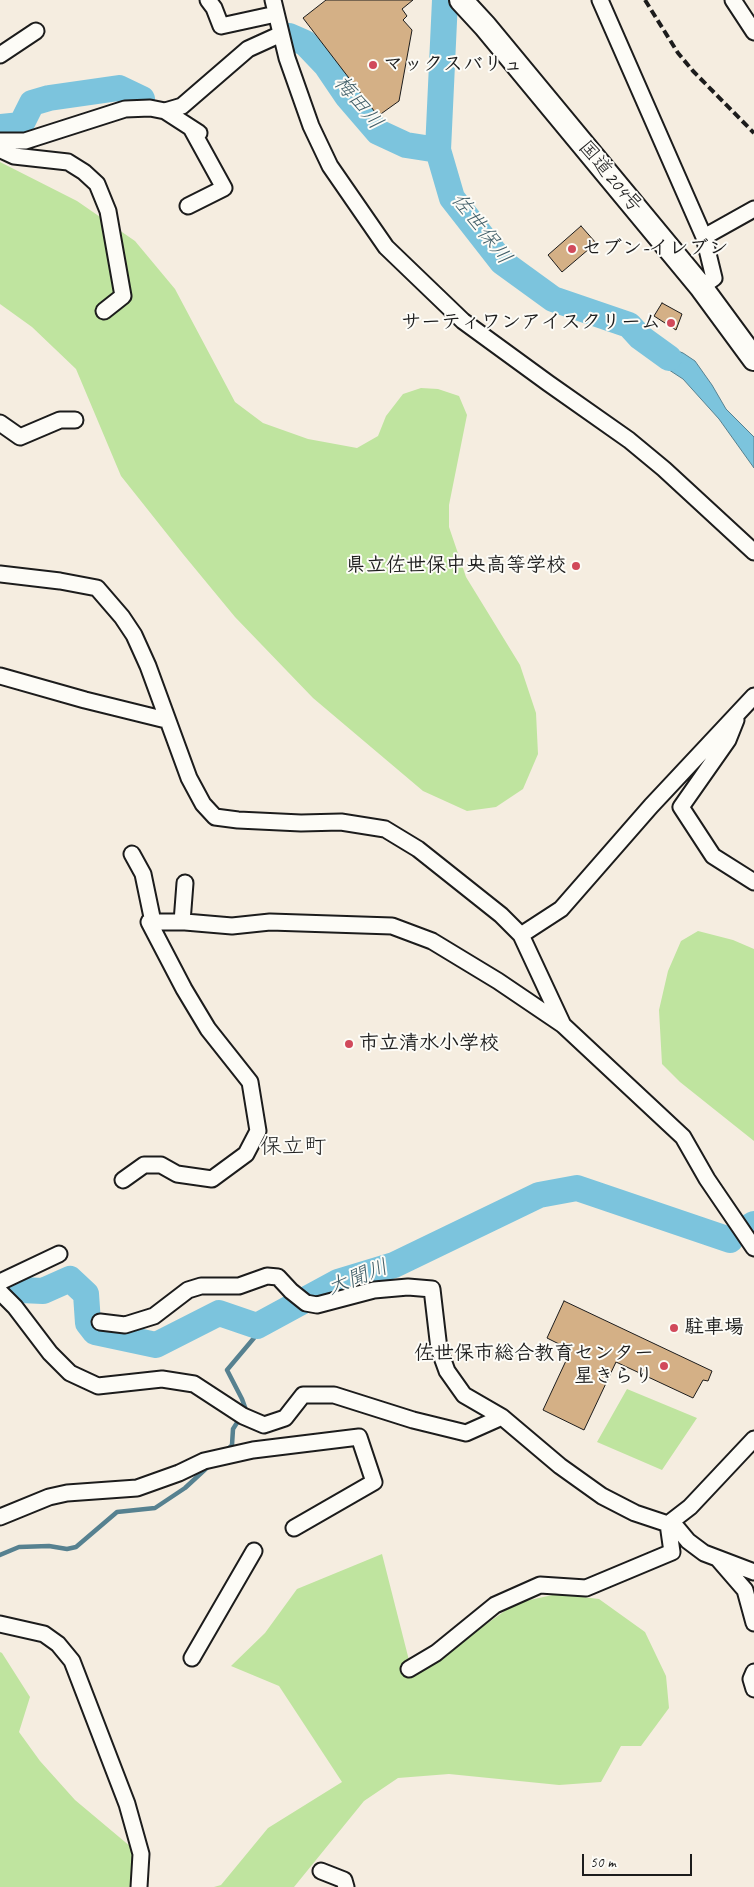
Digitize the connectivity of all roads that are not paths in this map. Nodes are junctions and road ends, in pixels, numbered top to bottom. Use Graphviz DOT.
graph roads {
  1 [pos="208,0"];
  2 [pos="460,0"];
  3 [pos="600,0"];
  4 [pos="733,0"];
  5 [pos="275,7"];
  6 [pos="36,31"];
  7 [pos="754,32"];
  8 [pos="281,34"];
  9 [pos="0,55"];
  10 [pos="164,111"];
  11 [pos="191,128"];
  12 [pos="204,136"];
  13 [pos="0,141"];
  14 [pos="0,147"];
  15 [pos="188,206"];
  16 [pos="754,209"];
  17 [pos="704,238"];
  18 [pos="701,287"];
  19 [pos="104,311"];
  20 [pos="754,359"];
  21 [pos="76,420"];
  22 [pos="0,423"];
  23 [pos="754,552"];
  24 [pos="0,574"];
  25 [pos="0,676"];
  26 [pos="754,696"];
  27 [pos="739,712"];
  28 [pos="166,720"];
  29 [pos="132,854"];
  30 [pos="754,882"];
  31 [pos="185,883"];
  32 [pos="152,922"];
  33 [pos="182,922"];
  34 [pos="521,934"];
  35 [pos="563,1025"];
  36 [pos="123,1180"];
  37 [pos="754,1248"];
  38 [pos="59,1254"];
  39 [pos="0,1282"];
  40 [pos="0,1292"];
  41 [pos="100,1322"];
  42 [pos="502,1417"];
  43 [pos="754,1439"];
  44 [pos="0,1517"];
  45 [pos="668,1524"];
  46 [pos="294,1528"];
  47 [pos="254,1551"];
  48 [pos="718,1558"];
  49 [pos="754,1572"];
  50 [pos="754,1623"];
  51 [pos="0,1624"];
  52 [pos="192,1658"];
  53 [pos="409,1669"];
  54 [pos="754,1672"];
  55 [pos="754,1690"];
  56 [pos="321,1871"];
  57 [pos="139,1887"];
  58 [pos="346,1887"];
  1 -- 5 [label="street"];
  2 -- 18 [label="highway, 国道204号"];
  3 -- 17 [label="street"];
  4 -- 7 [label="street"];
  5 -- 8 [label="street"];
  6 -- 9 [label="street"];
  8 -- 10 [label="street"];
  8 -- 23 [label="street"];
  10 -- 11 [label="street"];
  10 -- 13 [label="street"];
  11 -- 12 [label="street"];
  11 -- 15 [label="street"];
  14 -- 19 [label="street"];
  16 -- 17 [label="street"];
  17 -- 18 [label="street"];
  18 -- 20 [label="highway, 国道204号"];
  21 -- 22 [label="street"];
  24 -- 28 [label="street"];
  25 -- 28 [label="street"];
  26 -- 27 [label="street"];
  27 -- 30 [label="street"];
  27 -- 34 [label="street"];
  28 -- 34 [label="street"];
  29 -- 32 [label="street"];
  31 -- 33 [label="street"];
  32 -- 33 [label="street"];
  32 -- 36 [label="street"];
  33 -- 35 [label="street"];
  34 -- 35 [label="street"];
  35 -- 37 [label="street"];
  38 -- 39 [label="street"];
  40 -- 42 [label="street"];
  41 -- 42 [label="street"];
  42 -- 45 [label="street"];
  43 -- 45 [label="street"];
  44 -- 46 [label="street"];
  45 -- 48 [label="street"];
  45 -- 53 [label="street"];
  47 -- 52 [label="street"];
  48 -- 49 [label="street"];
  48 -- 50 [label="street"];
  51 -- 57 [label="street"];
  54 -- 55 [label="street"];
  56 -- 58 [label="street"];
}
